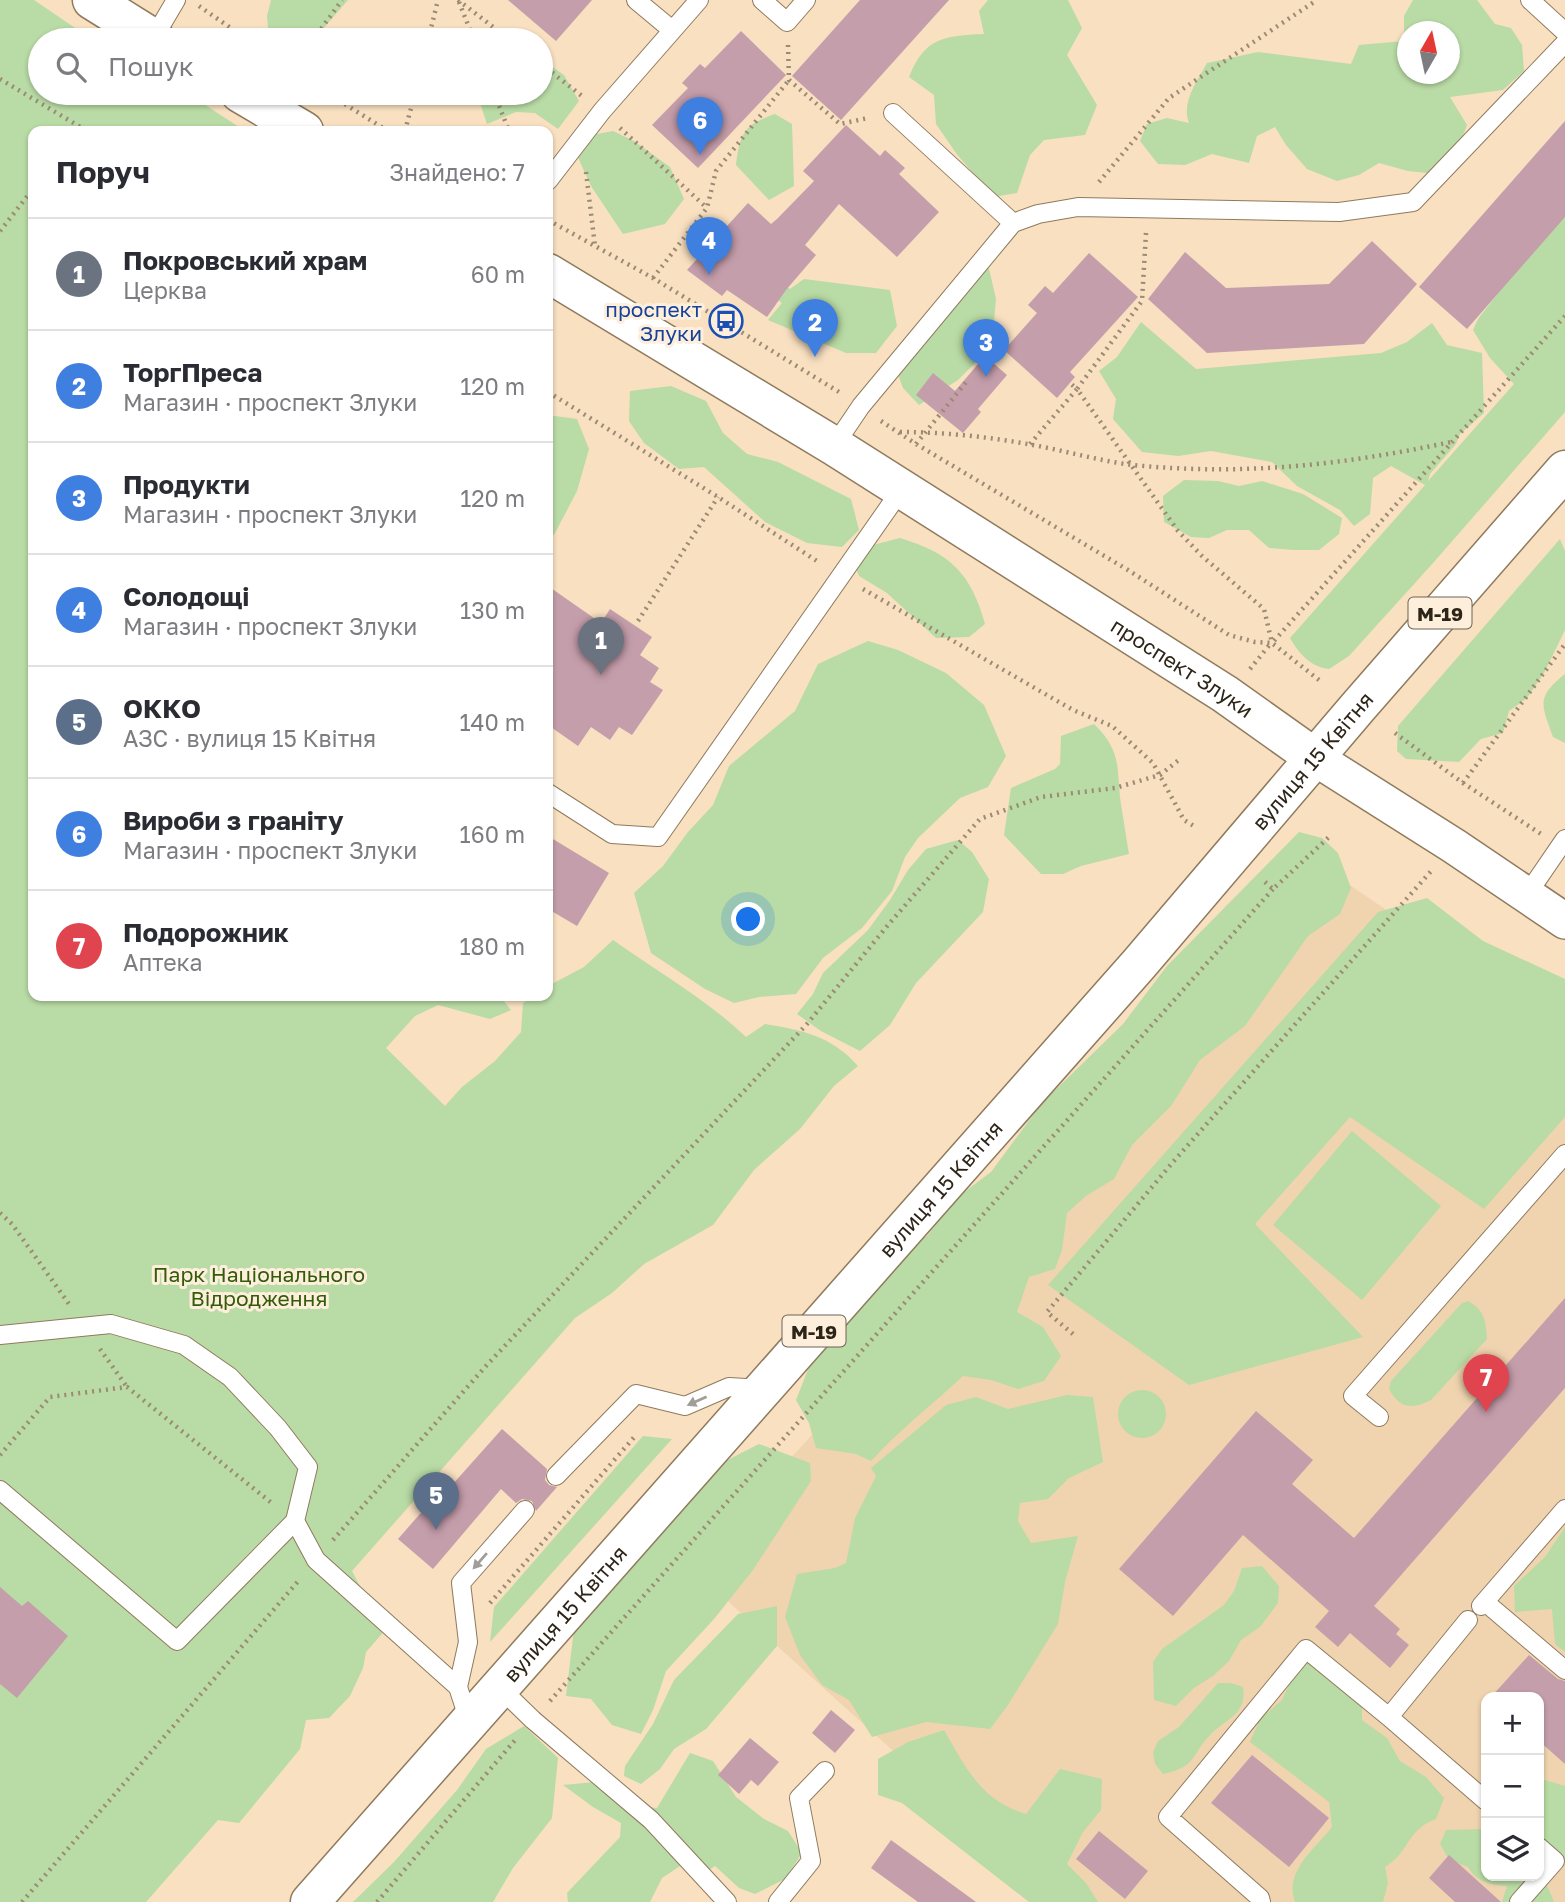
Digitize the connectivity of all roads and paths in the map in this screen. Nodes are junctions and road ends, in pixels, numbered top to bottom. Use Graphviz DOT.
graph roads {
  1 [pos="92,0"];
  2 [pos="176,0"];
  3 [pos="189,0"];
  4 [pos="342,0"];
  5 [pos="438,0"];
  6 [pos="636,0"];
  7 [pos="699,0"];
  8 [pos="762,0"];
  9 [pos="806,0"];
  10 [pos="1317,0"];
  11 [pos="1530,0"];
  12 [pos="459,1"];
  13 [pos="787,22"];
  14 [pos="137,28"];
  15 [pos="160,28"];
  16 [pos="230,28"];
  17 [pos="322,28"];
  18 [pos="431,28"];
  19 [pos="469,28"];
  20 [pos="494,28"];
  21 [pos="672,30"];
  22 [pos="1565,32"];
  23 [pos="1565,43"];
  24 [pos="553,73"];
  25 [pos="0,79"];
  26 [pos="789,80"];
  27 [pos="28,97"];
  28 [pos="41,105"];
  29 [pos="260,105"];
  30 [pos="346,105"];
  31 [pos="412,105"];
  32 [pos="499,105"];
  33 [pos="602,111"];
  34 [pos="893,113"];
  35 [pos="73,126"];
  36 [pos="296,126"];
  37 [pos="380,126"];
  38 [pos="406,126"];
  39 [pos="507,126"];
  40 [pos="582,136"];
  41 [pos="553,174"];
  42 [pos="28,196"];
  43 [pos="1078,207"];
  44 [pos="1148,207"];
  45 [pos="706,208"];
  46 [pos="1013,222"];
  47 [pos="553,223"];
  48 [pos="0,232"];
  49 [pos="595,247"];
  50 [pos="553,276"];
  51 [pos="653,278"];
  52 [pos="1565,316"];
  53 [pos="967,381"];
  54 [pos="1070,383"];
  55 [pos="1077,389"];
  56 [pos="553,395"];
  57 [pos="861,406"];
  58 [pos="898,432"];
  59 [pos="925,432"];
  60 [pos="1451,442"];
  61 [pos="916,444"];
  62 [pos="1030,444"];
  63 [pos="834,446"];
  64 [pos="1130,465"];
  65 [pos="1565,470"];
  66 [pos="901,490"];
  67 [pos="718,496"];
  68 [pos="841,576"];
  69 [pos="638,621"];
  70 [pos="1272,642"];
  71 [pos="1565,644"];
  72 [pos="1242,678"];
  73 [pos="1319,680"];
  74 [pos="1395,733"];
  75 [pos="1315,758"];
  76 [pos="1180,759"];
  77 [pos="1160,775"];
  78 [pos="1463,783"];
  79 [pos="553,796"];
  80 [pos="1197,828"];
  81 [pos="1329,837"];
  82 [pos="1562,843"];
  83 [pos="1454,846"];
  84 [pos="1265,882"];
  85 [pos="1273,889"];
  86 [pos="1526,896"];
  87 [pos="1565,921"];
  88 [pos="1565,1154"];
  89 [pos="0,1213"];
  90 [pos="85,1327"];
  91 [pos="1073,1334"];
  92 [pos="0,1335"];
  93 [pos="127,1387"];
  94 [pos="762,1389"];
  95 [pos="665,1401"];
  96 [pos="1380,1418"];
  97 [pos="0,1455"];
  98 [pos="555,1476"];
  99 [pos="0,1490"];
  100 [pos="1565,1509"];
  101 [pos="525,1510"];
  102 [pos="295,1521"];
  103 [pos="316,1560"];
  104 [pos="1468,1620"];
  105 [pos="466,1630"];
  106 [pos="1565,1670"];
  107 [pos="500,1688"];
  108 [pos="464,1704"];
  109 [pos="1389,1717"];
  110 [pos="533,1720"];
  111 [pos="825,1771"];
  112 [pos="1481,1797"];
  113 [pos="1544,1851"];
  114 [pos="1544,1874"];
  115 [pos="1538,1881"];
  116 [pos="23,1902"];
  117 [pos="310,1902"];
  118 [pos="377,1902"];
  119 [pos="727,1902"];
  120 [pos="778,1902"];
  121 [pos="1261,1902"];
  122 [pos="1520,1902"];
  1 -- 14 [label="main road"];
  2 -- 15 [label="lane"];
  3 -- 16 [label="path"];
  4 -- 17 [label="path"];
  5 -- 18 [label="path"];
  6 -- 21 [label="lane"];
  7 -- 21 [label="lane"];
  8 -- 13 [label="lane"];
  9 -- 13 [label="lane"];
  10 -- 43 [label="path"];
  11 -- 22 [label="lane"];
  12 -- 19 [label="path"];
  12 -- 20 [label="path"];
  13 -- 26 [label="path"];
  21 -- 33 [label="lane"];
  23 -- 44 [label="lane"];
  24 -- 33 [label="path"];
  25 -- 27 [label="path"];
  26 -- 34 [label="path"];
  26 -- 45 [label="path"];
  28 -- 35 [label="path"];
  29 -- 36 [label="main road"];
  30 -- 37 [label="path"];
  31 -- 38 [label="path"];
  32 -- 39 [label="path"];
  33 -- 40 [label="lane"];
  33 -- 45 [label="path"];
  34 -- 46 [label="lane"];
  40 -- 41 [label="lane"];
  40 -- 49 [label="path"];
  42 -- 48 [label="path"];
  43 -- 44 [label="lane"];
  43 -- 46 [label="lane"];
  44 -- 55 [label="path"];
  45 -- 51 [label="path"];
  46 -- 57 [label="lane"];
  47 -- 49 [label="path"];
  49 -- 51 [label="path"];
  50 -- 63 [label="main road, проспект Злуки"];
  51 -- 57 [label="path"];
  52 -- 60 [label="path"];
  53 -- 59 [label="path"];
  54 -- 55 [label="path"];
  55 -- 62 [label="path"];
  55 -- 64 [label="path"];
  56 -- 67 [label="path"];
  57 -- 58 [label="path"];
  57 -- 63 [label="lane"];
  58 -- 59 [label="path"];
  58 -- 61 [label="path"];
  59 -- 61 [label="path"];
  59 -- 62 [label="path"];
  60 -- 64 [label="path"];
  60 -- 70 [label="path"];
  61 -- 70 [label="path"];
  62 -- 64 [label="path"];
  63 -- 66 [label="main road, проспект Злуки"];
  64 -- 70 [label="path"];
  65 -- 75 [label="main road, вулиця 15 Квітня / М-19"];
  66 -- 68 [label="lane"];
  66 -- 75 [label="main road, проспект Злуки"];
  67 -- 68 [label="path"];
  67 -- 69 [label="path"];
  68 -- 77 [label="path"];
  68 -- 79 [label="lane"];
  70 -- 72 [label="path"];
  70 -- 73 [label="path"];
  71 -- 78 [label="path"];
  74 -- 78 [label="path"];
  75 -- 83 [label="street"];
  75 -- 94 [label="main road, вулиця 15 Квітня / М-19"];
  76 -- 77 [label="path"];
  77 -- 80 [label="path"];
  77 -- 103 [label="path"];
  78 -- 82 [label="path"];
  81 -- 85 [label="path"];
  82 -- 86 [label="lane"];
  83 -- 86 [label="street"];
  83 -- 91 [label="path"];
  84 -- 85 [label="path"];
  85 -- 110 [label="path"];
  86 -- 87 [label="street"];
  88 -- 96 [label="lane"];
  89 -- 90 [label="path"];
  90 -- 92 [label="lane"];
  90 -- 93 [label="path"];
  90 -- 102 [label="lane"];
  93 -- 97 [label="path"];
  93 -- 102 [label="path"];
  94 -- 95 [label="lane, one-way"];
  94 -- 107 [label="main road, вулиця 15 Квітня / М-19"];
  95 -- 98 [label="lane"];
  95 -- 105 [label="path"];
  99 -- 102 [label="lane"];
  100 -- 106 [label="lane"];
  101 -- 105 [label="lane, one-way"];
  102 -- 103 [label="lane"];
  103 -- 108 [label="lane"];
  103 -- 116 [label="path"];
  104 -- 109 [label="lane"];
  105 -- 108 [label="lane"];
  107 -- 108 [label="main road, вулиця 15 Квітня / М-19"];
  107 -- 110 [label="lane"];
  108 -- 117 [label="main road, вулиця 15 Квітня / М-19"];
  109 -- 112 [label="lane"];
  109 -- 121 [label="lane"];
  110 -- 118 [label="path"];
  110 -- 119 [label="lane"];
  111 -- 120 [label="lane"];
  113 -- 114 [label="lane"];
  115 -- 122 [label="lane"];
}
